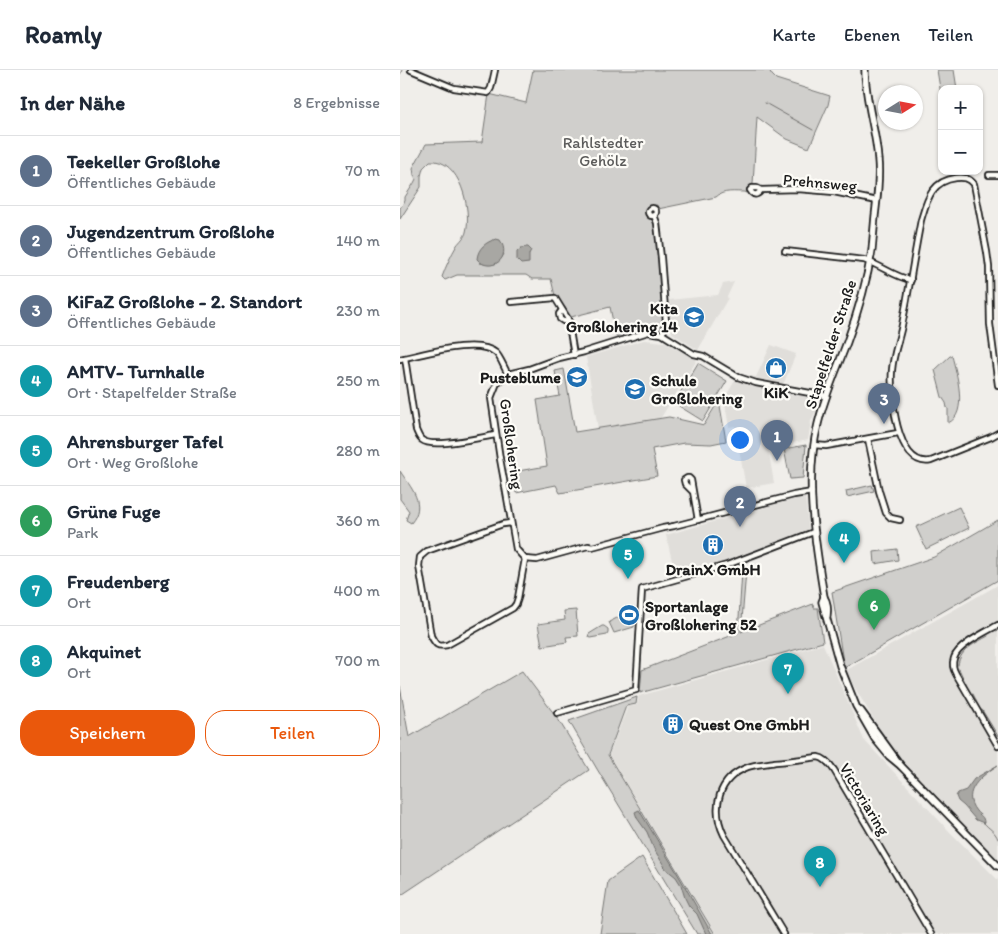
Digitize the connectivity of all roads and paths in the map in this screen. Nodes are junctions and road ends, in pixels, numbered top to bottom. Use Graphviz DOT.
graph roads {
  1 [pos="411,70"];
  2 [pos="495,70"];
  3 [pos="865,70"];
  4 [pos="989,175"];
  5 [pos="998,175"];
  6 [pos="954,178"];
  7 [pos="761,190"];
  8 [pos="877,201"];
  9 [pos="654,215"];
  10 [pos="785,251"];
  11 [pos="870,262"];
  12 [pos="910,280"];
  13 [pos="511,302"];
  14 [pos="662,334"];
  15 [pos="574,355"];
  16 [pos="402,358"];
  17 [pos="508,374"];
  18 [pos="998,385"];
  19 [pos="826,396"];
  20 [pos="898,433"];
  21 [pos="998,433"];
  22 [pos="496,435"];
  23 [pos="868,439"];
  24 [pos="814,446"];
  25 [pos="693,492"];
  26 [pos="812,492"];
  27 [pos="698,520"];
  28 [pos="900,520"];
  29 [pos="511,523"];
  30 [pos="815,532"];
  31 [pos="524,559"];
  32 [pos="998,625"];
  33 [pos="856,706"];
  34 [pos="557,713"];
  35 [pos="998,746"];
  36 [pos="901,766"];
  37 [pos="998,866"];
  38 [pos="784,934"];
  39 [pos="931,934"];
  1 -- 2 [label="street"];
  3 -- 8 [label="street, Stapelfelder Straße"];
  4 -- 5 [label="street"];
  6 -- 12 [label="street"];
  6 -- 18 [label="street"];
  7 -- 8 [label="street, Prehnsweg"];
  8 -- 11 [label="street, Stapelfelder Straße"];
  9 -- 14 [label="street"];
  10 -- 11 [label="street"];
  11 -- 12 [label="street"];
  11 -- 19 [label="street, Stapelfelder Straße"];
  12 -- 20 [label="street"];
  13 -- 15 [label="street"];
  14 -- 15 [label="street"];
  14 -- 19 [label="street"];
  15 -- 17 [label="street"];
  16 -- 17 [label="street"];
  16 -- 22 [label="street"];
  17 -- 22 [label="street, Großlohering"];
  19 -- 24 [label="street, Stapelfelder Straße"];
  20 -- 21 [label="street"];
  20 -- 23 [label="street"];
  22 -- 29 [label="street, Großlohering"];
  23 -- 24 [label="street"];
  23 -- 28 [label="street"];
  24 -- 26 [label="street, Stapelfelder Straße"];
  25 -- 27 [label="street"];
  26 -- 27 [label="street"];
  26 -- 30 [label="street, Stapelfelder Straße"];
  27 -- 31 [label="street"];
  29 -- 31 [label="street, Großlohering"];
  29 -- 31 [label="street"];
  30 -- 33 [label="street, Stapelfelder Straße"];
  30 -- 34 [label="street"];
  32 -- 35 [label="street"];
  33 -- 36 [label="street, Stapelfelder Straße"];
  33 -- 36 [label="street, Stapelfelder Straße"];
  36 -- 37 [label="street, Stapelfelder Straße"];
  38 -- 39 [label="street, Victoriaring"];
}
